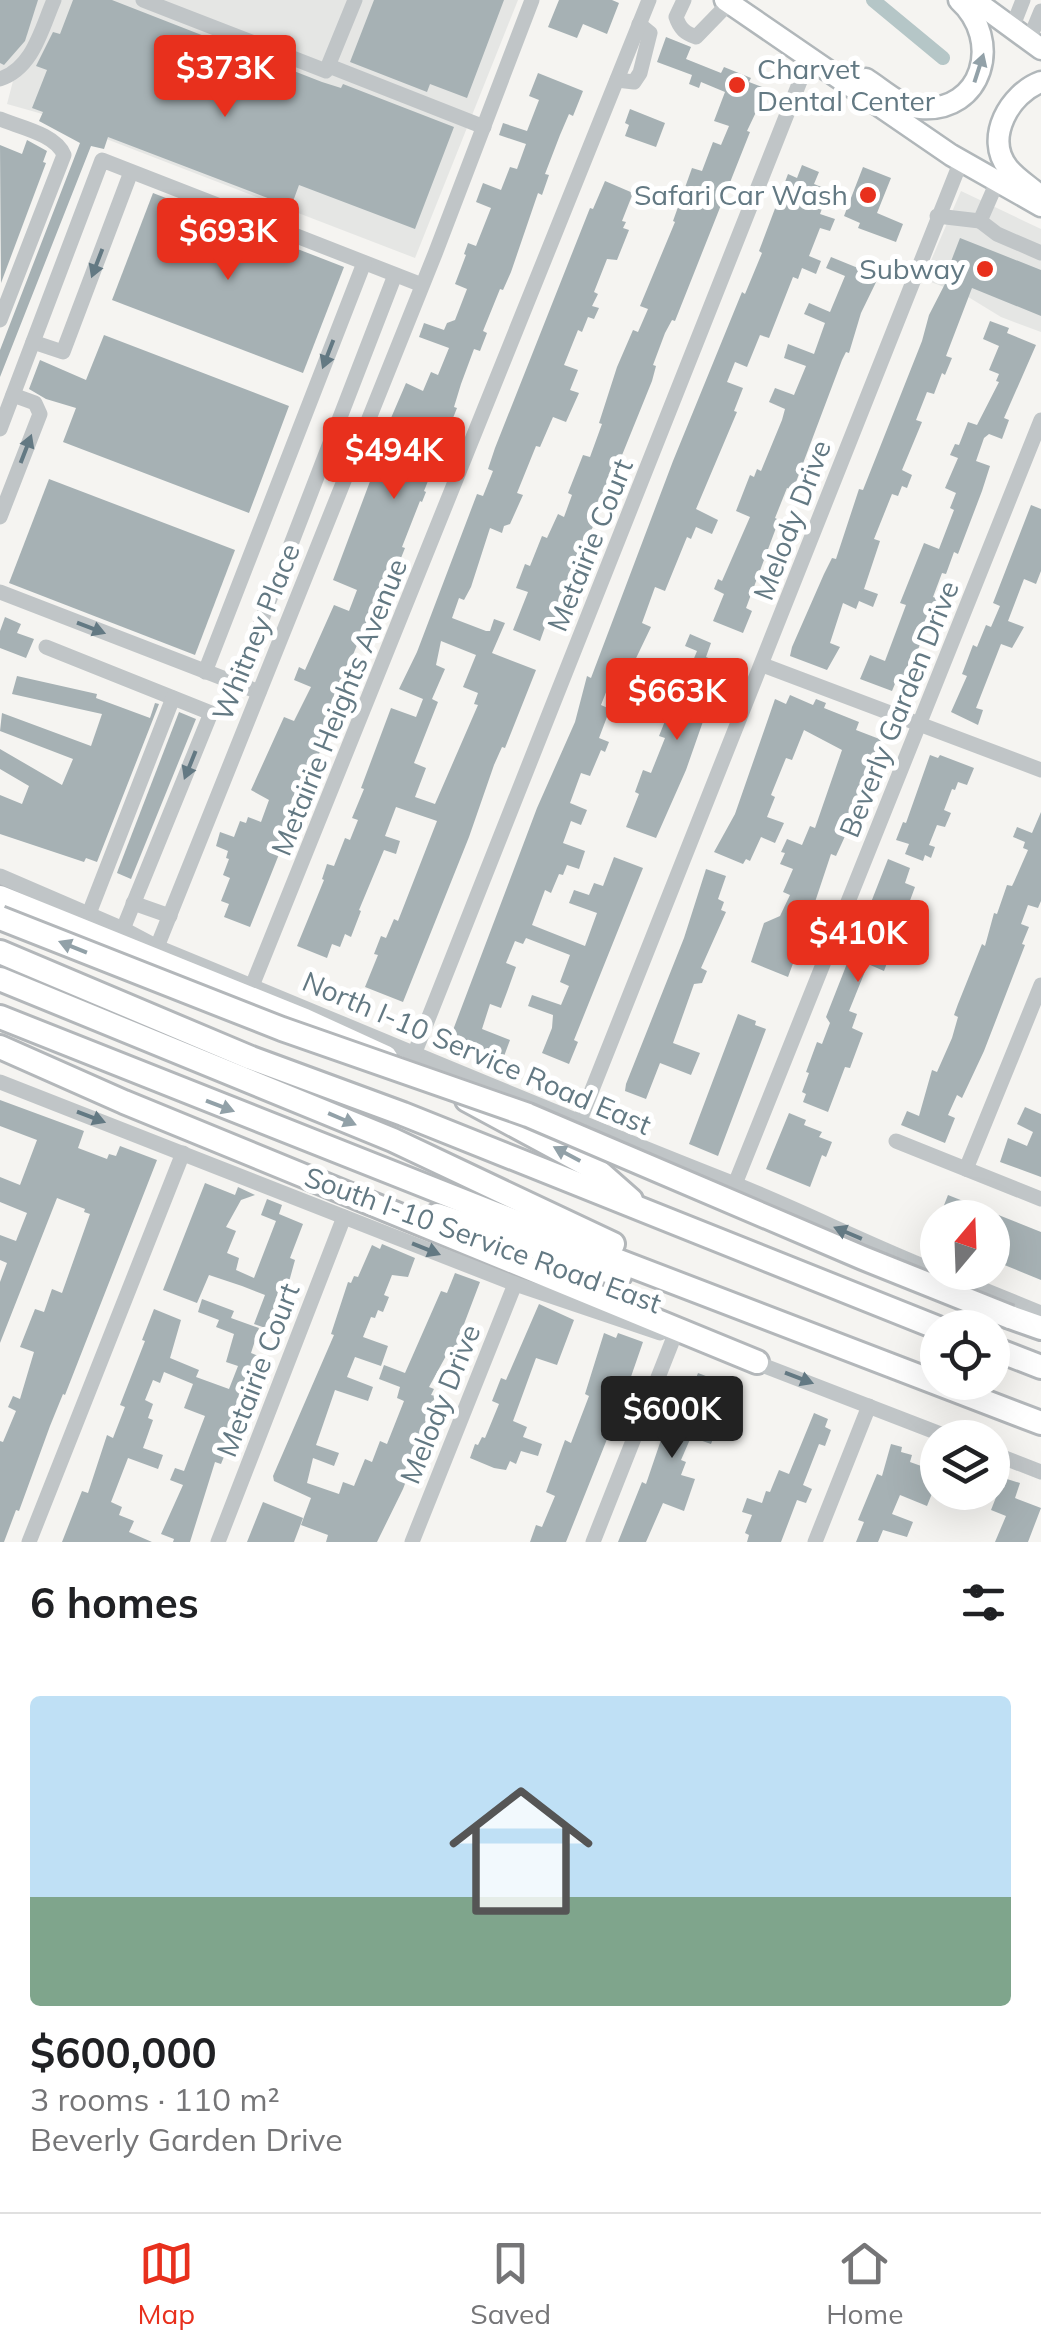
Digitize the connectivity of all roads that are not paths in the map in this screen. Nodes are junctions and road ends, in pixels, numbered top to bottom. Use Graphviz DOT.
graph roads {
  1 [pos="54,0"];
  2 [pos="143,0"];
  3 [pos="354,0"];
  4 [pos="532,0"];
  5 [pos="648,0"];
  6 [pos="684,0"];
  7 [pos="959,0"];
  8 [pos="974,0"];
  9 [pos="1023,0"];
  10 [pos="727,1"];
  11 [pos="1041,13"];
  12 [pos="676,17"];
  13 [pos="645,28"];
  14 [pos="1027,39"];
  15 [pos="810,56"];
  16 [pos="328,66"];
  17 [pos="0,79"];
  18 [pos="1041,82"];
  19 [pos="0,120"];
  20 [pos="484,126"];
  21 [pos="960,161"];
  22 [pos="131,172"];
  23 [pos="997,182"];
  24 [pos="1041,196"];
  25 [pos="1041,206"];
  26 [pos="937,216"];
  27 [pos="980,222"];
  28 [pos="1041,253"];
  29 [pos="364,263"];
  30 [pos="396,275"];
  31 [pos="422,286"];
  32 [pos="0,320"];
  33 [pos="33,342"];
  34 [pos="13,394"];
  35 [pos="1041,420"];
  36 [pos="0,429"];
  37 [pos="286,464"];
  38 [pos="318,476"];
  39 [pos="0,517"];
  40 [pos="0,592"];
  41 [pos="46,647"];
  42 [pos="763,665"];
  43 [pos="205,672"];
  44 [pos="238,684"];
  45 [pos="259,692"];
  46 [pos="173,698"];
  47 [pos="921,725"];
  48 [pos="1041,770"];
  49 [pos="0,876"];
  50 [pos="0,897"];
  51 [pos="133,903"];
  52 [pos="88,916"];
  53 [pos="170,916"];
  54 [pos="0,918"];
  55 [pos="123,928"];
  56 [pos="157,947"];
  57 [pos="0,952"];
  58 [pos="0,979"];
  59 [pos="1041,985"];
  60 [pos="252,986"];
  61 [pos="0,1017"];
  62 [pos="0,1048"];
  63 [pos="416,1052"];
  64 [pos="0,1082"];
  65 [pos="580,1120"];
  66 [pos="896,1141"];
  67 [pos="244,1149"];
  68 [pos="183,1153"];
  69 [pos="966,1169"];
  70 [pos="735,1184"];
  71 [pos="1041,1199"];
  72 [pos="644,1212"];
  73 [pos="344,1217"];
  74 [pos="920,1264"];
  75 [pos="515,1284"];
  76 [pos="984,1290"];
  77 [pos="1041,1313"];
  78 [pos="770,1318"];
  79 [pos="920,1321"];
  80 [pos="1041,1328"];
  81 [pos="674,1337"];
  82 [pos="1010,1355"];
  83 [pos="757,1362"];
  84 [pos="1041,1367"];
  85 [pos="869,1406"];
  86 [pos="1041,1423"];
  87 [pos="920,1426"];
  88 [pos="1010,1461"];
  89 [pos="1041,1472"];
  90 [pos="29,1542"];
  91 [pos="218,1542"];
  92 [pos="412,1542"];
  93 [pos="593,1542"];
  94 [pos="815,1542"];
  1 -- 17 [label="street"];
  2 -- 16 [label="street"];
  3 -- 16 [label="street"];
  4 -- 20 [label="street, Whitney Place"];
  5 -- 13 [label="street, Metairie Heights Avenue"];
  6 -- 12 [label="street"];
  15 -- 7 [label="main road, one-way"];
  8 -- 14 [label="main road"];
  9 -- 14 [label="street"];
  10 -- 12 [label="street"];
  10 -- 15 [label="main road"];
  11 -- 14 [label="street"];
  12 -- 13 [label="street"];
  13 -- 60 [label="street, Metairie Heights Avenue"];
  15 -- 21 [label="main road"];
  15 -- 63 [label="street, Metairie Court"];
  16 -- 20 [label="street"];
  18 -- 24 [label="main road"];
  19 -- 32 [label="street"];
  20 -- 31 [label="street, Whitney Place"];
  21 -- 23 [label="main road"];
  21 -- 26 [label="street, Melody Drive"];
  22 -- 29 [label="street"];
  22 -- 33 [label="street, one-way"];
  22 -- 33 [label="street"];
  23 -- 25 [label="main road"];
  23 -- 27 [label="street"];
  26 -- 27 [label="street"];
  26 -- 42 [label="street, Melody Drive"];
  27 -- 28 [label="street"];
  29 -- 30 [label="street"];
  29 -- 37 [label="street, one-way"];
  30 -- 31 [label="street"];
  30 -- 38 [label="street"];
  31 -- 45 [label="street, Whitney Place"];
  33 -- 34 [label="street"];
  34 -- 36 [label="street"];
  39 -- 34 [label="street, one-way"];
  35 -- 47 [label="street, Beverly Garden Drive"];
  37 -- 38 [label="street"];
  37 -- 43 [label="street"];
  38 -- 44 [label="street"];
  40 -- 43 [label="street, one-way"];
  41 -- 46 [label="street"];
  42 -- 47 [label="street"];
  42 -- 65 [label="street, Melody Drive"];
  43 -- 44 [label="street"];
  44 -- 45 [label="street"];
  45 -- 53 [label="street, Whitney Place"];
  46 -- 51 [label="street, one-way"];
  46 -- 52 [label="street"];
  47 -- 48 [label="street"];
  47 -- 70 [label="street, Beverly Garden Drive"];
  49 -- 52 [label="street, North I-10 Service Road East"];
  72 -- 50 [label="highway, one-way"];
  51 -- 53 [label="street"];
  51 -- 55 [label="street"];
  52 -- 55 [label="street, North I-10 Service Road East"];
  53 -- 56 [label="street, Whitney Place"];
  80 -- 54 [label="highway, one-way, bridge"];
  55 -- 56 [label="street, North I-10 Service Road East"];
  56 -- 60 [label="street, North I-10 Service Road East"];
  57 -- 72 [label="highway"];
  58 -- 78 [label="highway, one-way"];
  59 -- 69 [label="street"];
  60 -- 63 [label="street, North I-10 Service Road East"];
  61 -- 78 [label="highway, one-way"];
  62 -- 67 [label="highway"];
  63 -- 65 [label="street, North I-10 Service Road East"];
  64 -- 68 [label="street, South I-10 Service Road East, one-way"];
  65 -- 70 [label="street, North I-10 Service Road East"];
  66 -- 69 [label="street"];
  67 -- 78 [label="highway"];
  67 -- 83 [label="highway"];
  68 -- 73 [label="street, South I-10 Service Road East"];
  68 -- 90 [label="street"];
  69 -- 71 [label="street"];
  74 -- 70 [label="street, North I-10 Service Road East, one-way"];
  72 -- 79 [label="highway"];
  73 -- 75 [label="street, South I-10 Service Road East, one-way"];
  73 -- 91 [label="street, Metairie Court"];
  75 -- 81 [label="street, South I-10 Service Road East"];
  75 -- 92 [label="street, Melody Drive"];
  76 -- 77 [label="street, North I-10 Service Road East"];
  78 -- 86 [label="highway"];
  81 -- 83 [label="street, South I-10 Service Road East"];
  81 -- 93 [label="street"];
  82 -- 84 [label="highway"];
  83 -- 85 [label="street, South I-10 Service Road East, one-way"];
  85 -- 87 [label="street, South I-10 Service Road East"];
  85 -- 94 [label="street"];
  88 -- 89 [label="street"];
}
